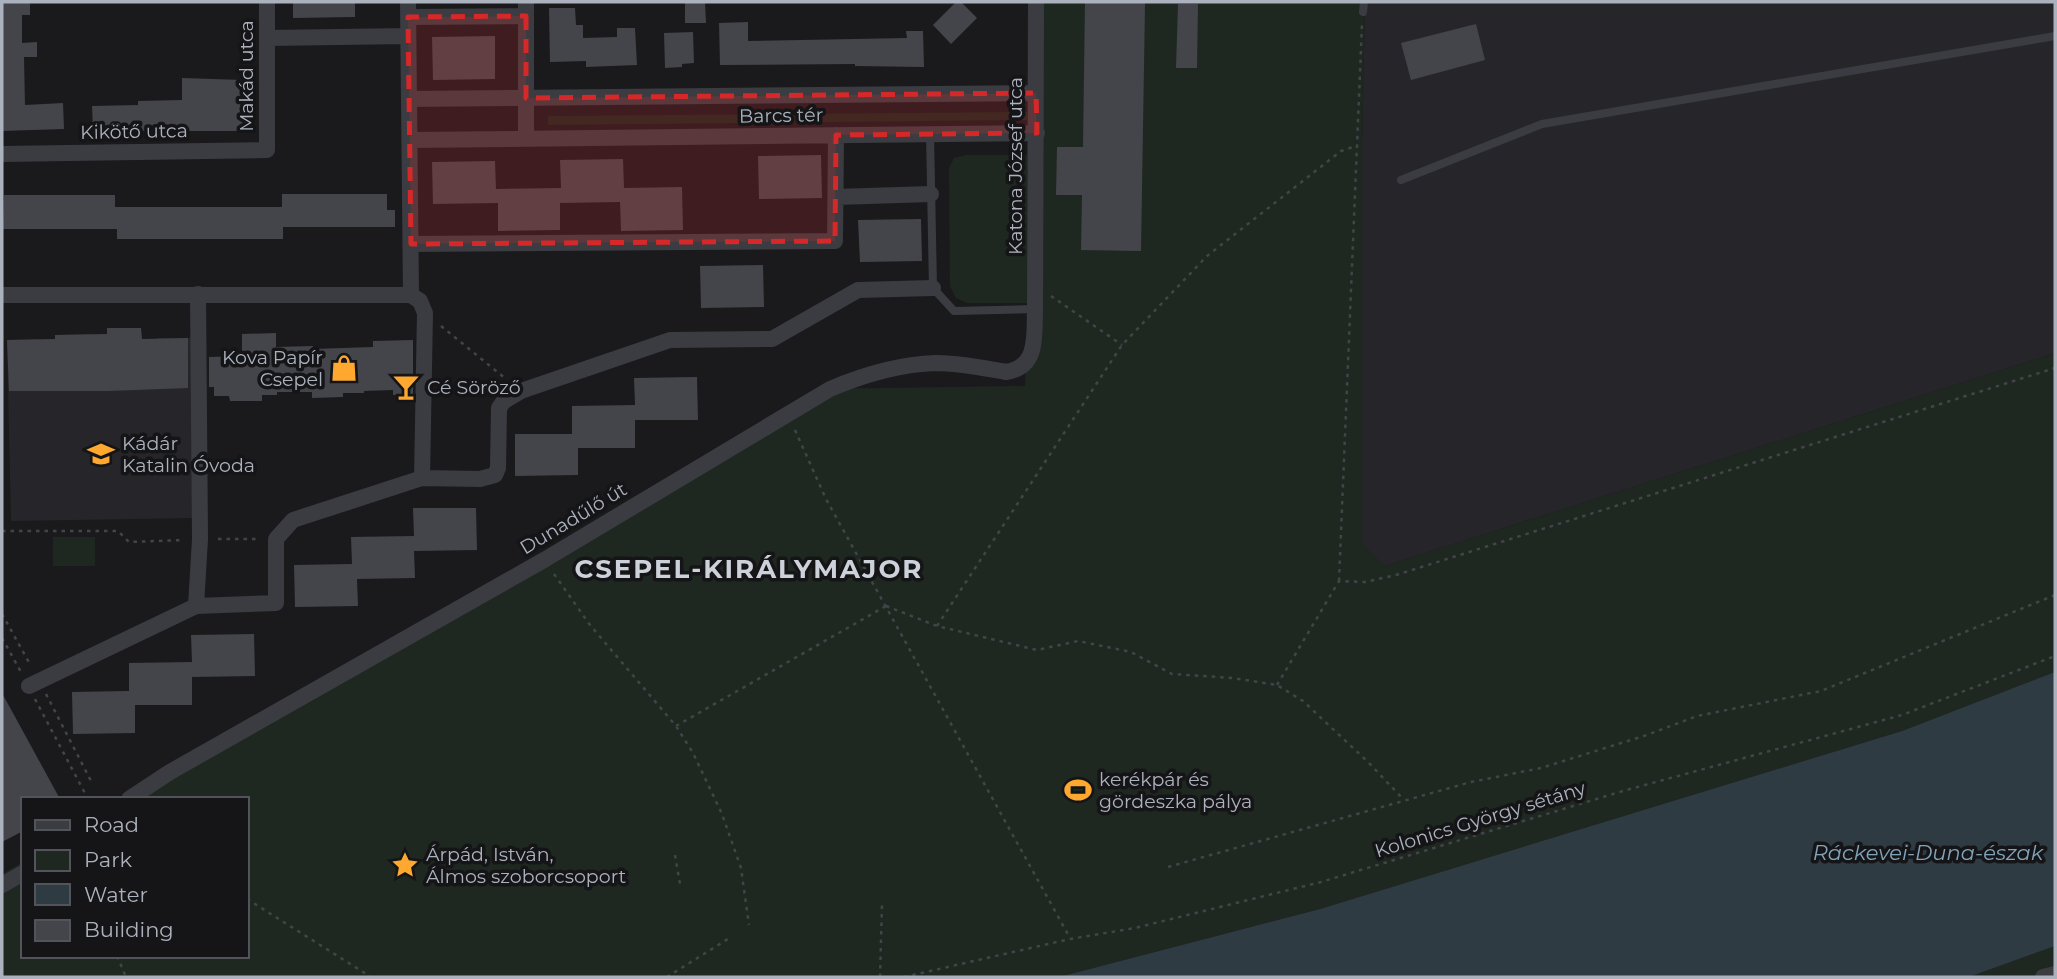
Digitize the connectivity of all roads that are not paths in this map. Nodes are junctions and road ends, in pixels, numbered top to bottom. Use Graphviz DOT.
graph roads {
  1 [pos="267,2"];
  2 [pos="1036,2"];
  3 [pos="1364,2"];
  4 [pos="408,9"];
  5 [pos="526,9"];
  6 [pos="1363,12"];
  7 [pos="408,36"];
  8 [pos="2055,36"];
  9 [pos="267,38"];
  10 [pos="1036,93"];
  11 [pos="409,99"];
  12 [pos="526,99"];
  13 [pos="1037,133"];
  14 [pos="930,134"];
  15 [pos="836,135"];
  16 [pos="526,139"];
  17 [pos="410,140"];
  18 [pos="267,150"];
  19 [pos="2,155"];
  20 [pos="1401,180"];
  21 [pos="931,194"];
  22 [pos="835,197"];
  23 [pos="411,244"];
  24 [pos="933,288"];
  25 [pos="198,293"];
  26 [pos="2,295"];
  27 [pos="411,295"];
  28 [pos="1035,309"];
  29 [pos="1034,329"];
  30 [pos="422,478"];
  31 [pos="196,606"];
  32 [pos="34,684"];
  33 [pos="132,797"];
  34 [pos="21,874"];
  35 [pos="2,885"];
  36 [pos="2055,974"];
  37 [pos="2043,977"];
  1 -- 9 [label="street, Makád utca"];
  2 -- 10 [label="street, Katona József utca"];
  3 -- 6 [label="lane"];
  4 -- 5 [label="street"];
  4 -- 7 [label="street"];
  5 -- 12 [label="street"];
  7 -- 9 [label="street"];
  7 -- 11 [label="street"];
  8 -- 20 [label="lane"];
  9 -- 18 [label="street, Makád utca"];
  10 -- 12 [label="street, Barcs tér"];
  10 -- 13 [label="street, Katona József utca"];
  11 -- 12 [label="street, Barcs tér"];
  11 -- 17 [label="street"];
  12 -- 16 [label="street"];
  13 -- 14 [label="street, Barcs tér"];
  13 -- 28 [label="street, Katona József utca"];
  14 -- 15 [label="street, Barcs tér"];
  14 -- 21 [label="lane"];
  15 -- 16 [label="street, Barcs tér"];
  15 -- 22 [label="street"];
  16 -- 17 [label="street, Barcs tér"];
  17 -- 23 [label="street"];
  18 -- 19 [label="street, Kikötő utca"];
  21 -- 22 [label="street"];
  21 -- 24 [label="lane"];
  22 -- 23 [label="street"];
  23 -- 27 [label="street"];
  24 -- 28 [label="lane"];
  24 -- 30 [label="street"];
  25 -- 26 [label="street"];
  25 -- 27 [label="street"];
  25 -- 31 [label="street"];
  27 -- 30 [label="street"];
  28 -- 29 [label="street, Katona József utca"];
  29 -- 33 [label="street, Dunadűlő út"];
  30 -- 31 [label="street"];
  31 -- 32 [label="street"];
  34 -- 35 [label="street"];
  36 -- 37 [label="street"];
}
